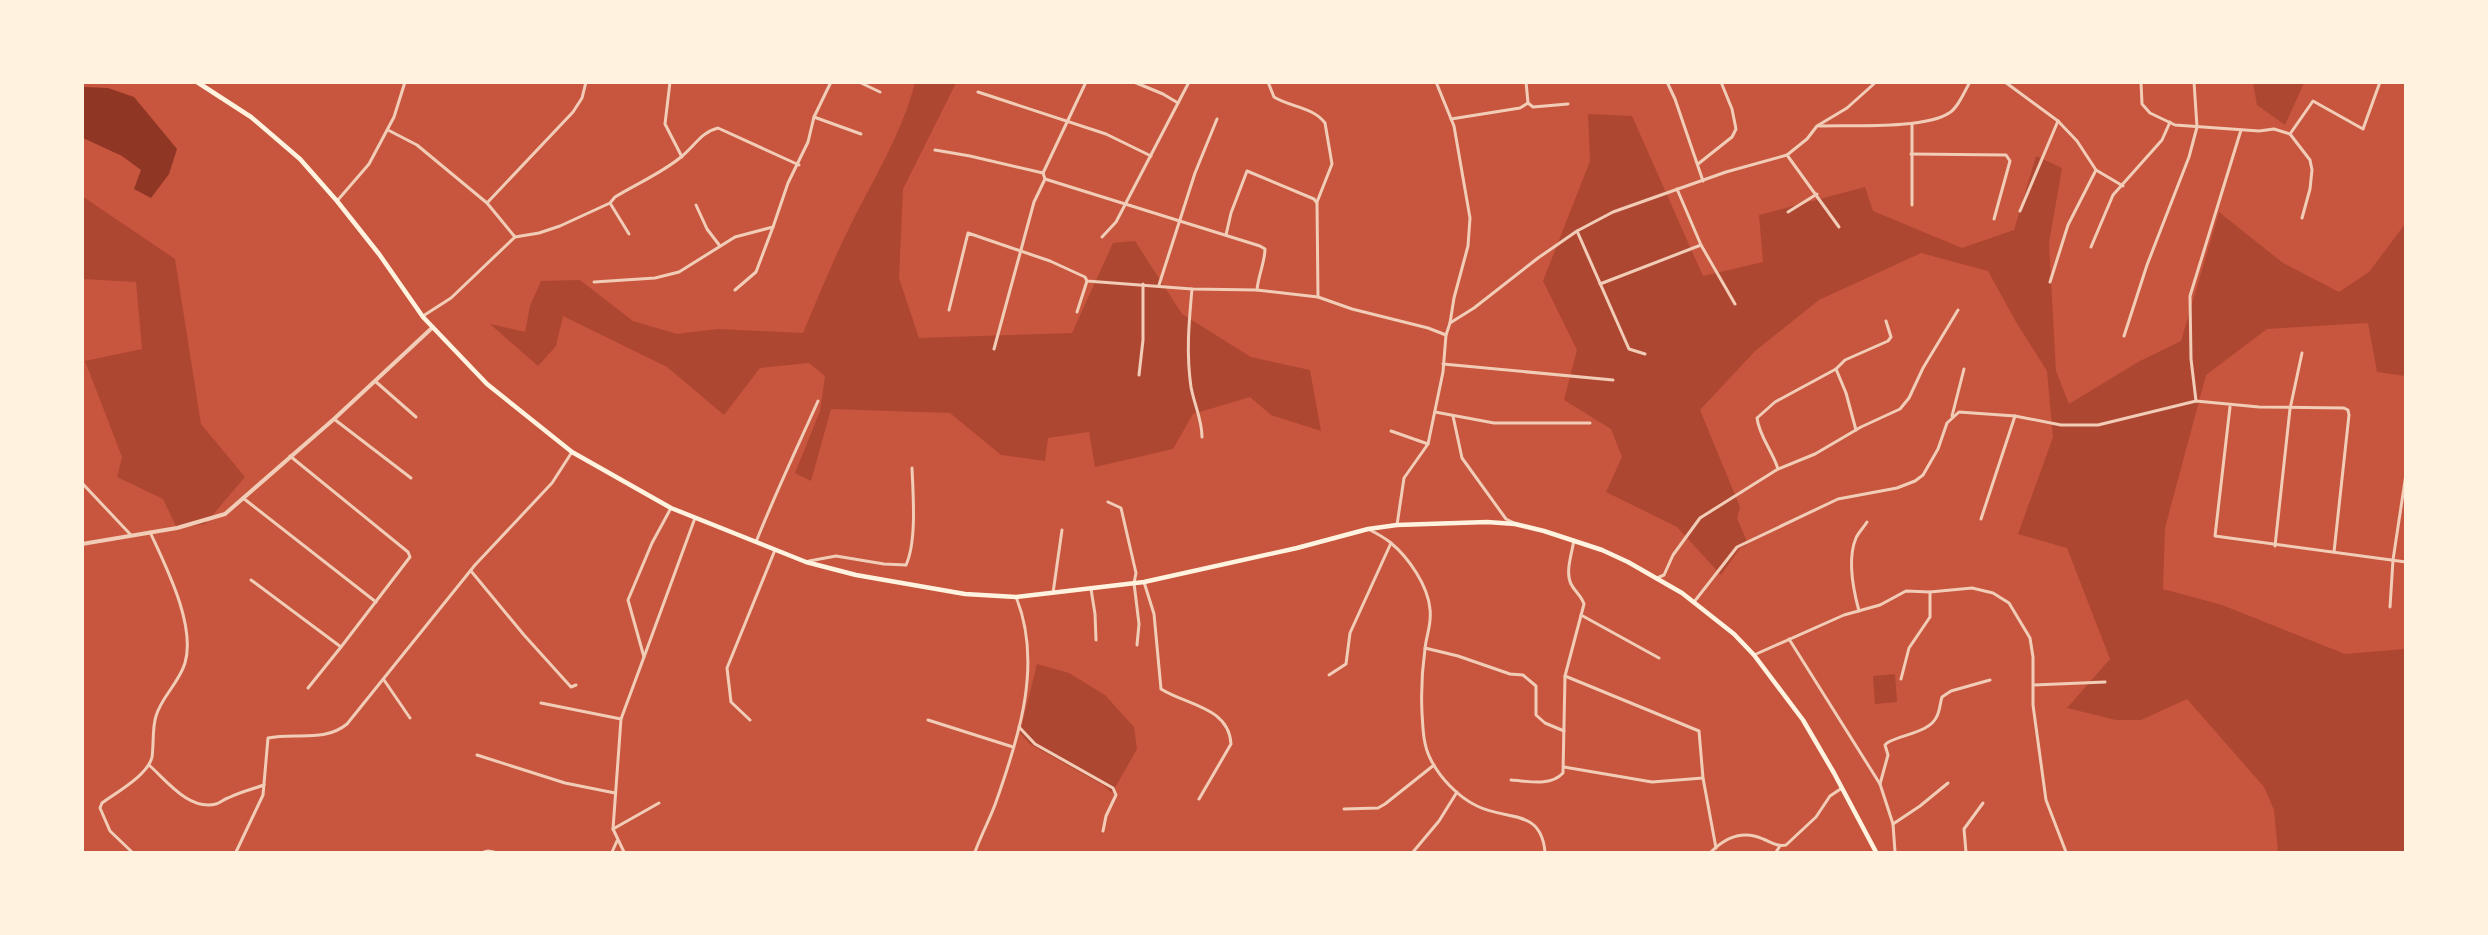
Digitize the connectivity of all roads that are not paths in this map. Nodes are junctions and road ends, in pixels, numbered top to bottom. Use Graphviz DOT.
graph roads {
  1 [pos="197,82"];
  2 [pos="405,82"];
  3 [pos="586,82"];
  4 [pos="670,82"];
  5 [pos="831,82"];
  6 [pos="858,82"];
  7 [pos="1086,82"];
  8 [pos="1134,82"];
  9 [pos="1189,82"];
  10 [pos="1268,82"];
  11 [pos="1436,82"];
  12 [pos="1526,82"];
  13 [pos="1667,82"];
  14 [pos="1721,82"];
  15 [pos="1876,82"];
  16 [pos="1970,82"];
  17 [pos="2006,82"];
  18 [pos="2141,82"];
  19 [pos="2194,82"];
  20 [pos="2380,82"];
  21 [pos="880,92"];
  22 [pos="978,92"];
  23 [pos="1178,103"];
  24 [pos="1528,103"];
  25 [pos="1568,104"];
  26 [pos="814,117"];
  27 [pos="1217,119"];
  28 [pos="1451,119"];
  29 [pos="1068,122"];
  30 [pos="2058,122"];
  31 [pos="2170,122"];
  32 [pos="1912,124"];
  33 [pos="1817,126"];
  34 [pos="2197,127"];
  35 [pos="388,130"];
  36 [pos="2241,130"];
  37 [pos="861,134"];
  38 [pos="2290,134"];
  39 [pos="935,150"];
  40 [pos="1911,154"];
  41 [pos="1787,155"];
  42 [pos="1151,156"];
  43 [pos="682,157"];
  44 [pos="1698,164"];
  45 [pos="799,165"];
  46 [pos="2096,170"];
  47 [pos="1043,173"];
  48 [pos="1045,179"];
  49 [pos="1703,181"];
  50 [pos="2123,186"];
  51 [pos="1677,189"];
  52 [pos="1817,194"];
  53 [pos="337,201"];
  54 [pos="487,203"];
  55 [pos="610,203"];
  56 [pos="1317,203"];
  57 [pos="1126,205"];
  58 [pos="1912,205"];
  59 [pos="696,206"];
  60 [pos="2020,210"];
  61 [pos="1788,212"];
  62 [pos="2302,218"];
  63 [pos="1994,219"];
  64 [pos="1179,222"];
  65 [pos="773,227"];
  66 [pos="1839,227"];
  67 [pos="1577,231"];
  68 [pos="629,234"];
  69 [pos="1226,235"];
  70 [pos="515,237"];
  71 [pos="1101,237"];
  72 [pos="1701,245"];
  73 [pos="720,246"];
  74 [pos="2091,247"];
  75 [pos="1020,250"];
  76 [pos="1088,281"];
  77 [pos="594,282"];
  78 [pos="2050,282"];
  79 [pos="1143,284"];
  80 [pos="1600,284"];
  81 [pos="1159,285"];
  82 [pos="1192,289"];
  83 [pos="735,290"];
  84 [pos="1257,290"];
  85 [pos="1318,297"];
  86 [pos="1735,304"];
  87 [pos="949,310"];
  88 [pos="1958,310"];
  89 [pos="1077,312"];
  90 [pos="423,317"];
  91 [pos="1886,321"];
  92 [pos="1450,323"];
  93 [pos="433,327"];
  94 [pos="1446,335"];
  95 [pos="2124,336"];
  96 [pos="994,349"];
  97 [pos="2302,353"];
  98 [pos="1645,354"];
  99 [pos="1443,364"];
  100 [pos="1836,369"];
  101 [pos="1964,369"];
  102 [pos="1139,375"];
  103 [pos="1612,380"];
  104 [pos="375,381"];
  105 [pos="818,401"];
  106 [pos="2196,401"];
  107 [pos="2230,406"];
  108 [pos="2290,409"];
  109 [pos="1435,412"];
  110 [pos="1453,416"];
  111 [pos="2015,416"];
  112 [pos="416,417"];
  113 [pos="1952,417"];
  114 [pos="334,419"];
  115 [pos="1590,423"];
  116 [pos="1856,430"];
  117 [pos="1391,431"];
  118 [pos="1202,437"];
  119 [pos="1428,444"];
  120 [pos="572,452"];
  121 [pos="290,456"];
  122 [pos="912,468"];
  123 [pos="1778,469"];
  124 [pos="2406,474"];
  125 [pos="411,478"];
  126 [pos="82,483"];
  127 [pos="243,498"];
  128 [pos="1108,502"];
  129 [pos="671,508"];
  130 [pos="695,518"];
  131 [pos="1981,519"];
  132 [pos="1867,522"];
  133 [pos="1515,524"];
  134 [pos="1397,525"];
  135 [pos="1368,529"];
  136 [pos="1062,530"];
  137 [pos="150,532"];
  138 [pos="130,534"];
  139 [pos="1574,540"];
  140 [pos="756,543"];
  141 [pos="1391,543"];
  142 [pos="82,544"];
  143 [pos="2275,546"];
  144 [pos="775,550"];
  145 [pos="2334,552"];
  146 [pos="2393,560"];
  147 [pos="806,562"];
  148 [pos="2406,562"];
  149 [pos="471,571"];
  150 [pos="1657,578"];
  151 [pos="251,580"];
  152 [pos="1144,582"];
  153 [pos="1134,584"];
  154 [pos="1090,587"];
  155 [pos="1930,592"];
  156 [pos="1053,593"];
  157 [pos="1016,597"];
  158 [pos="376,602"];
  159 [pos="1694,602"];
  160 [pos="2390,607"];
  161 [pos="1858,611"];
  162 [pos="1581,615"];
  163 [pos="1789,639"];
  164 [pos="1096,640"];
  165 [pos="1137,645"];
  166 [pos="341,647"];
  167 [pos="1425,648"];
  168 [pos="1754,655"];
  169 [pos="644,657"];
  170 [pos="1659,658"];
  171 [pos="1329,675"];
  172 [pos="1565,676"];
  173 [pos="1900,679"];
  174 [pos="383,680"];
  175 [pos="1990,680"];
  176 [pos="2105,682"];
  177 [pos="576,685"];
  178 [pos="2034,685"];
  179 [pos="308,688"];
  180 [pos="541,704"];
  181 [pos="410,718"];
  182 [pos="621,719"];
  183 [pos="750,720"];
  184 [pos="928,720"];
  185 [pos="1019,727"];
  186 [pos="1564,731"];
  187 [pos="1013,747"];
  188 [pos="477,755"];
  189 [pos="149,765"];
  190 [pos="1434,765"];
  191 [pos="1564,767"];
  192 [pos="1703,778"];
  193 [pos="1511,780"];
  194 [pos="1948,783"];
  195 [pos="1880,784"];
  196 [pos="264,785"];
  197 [pos="1842,788"];
  198 [pos="1457,792"];
  199 [pos="615,793"];
  200 [pos="1199,799"];
  201 [pos="1983,802"];
  202 [pos="659,803"];
  203 [pos="1344,809"];
  204 [pos="1893,824"];
  205 [pos="613,829"];
  206 [pos="1103,831"];
  207 [pos="617,841"];
  208 [pos="1780,846"];
  209 [pos="1716,848"];
  210 [pos="132,852"];
  211 [pos="236,852"];
  212 [pos="484,852"];
  213 [pos="494,852"];
  214 [pos="612,852"];
  215 [pos="624,852"];
  216 [pos="975,852"];
  217 [pos="1413,852"];
  218 [pos="1545,852"];
  219 [pos="1711,852"];
  220 [pos="1776,852"];
  221 [pos="1876,852"];
  222 [pos="1895,852"];
  223 [pos="1966,852"];
  224 [pos="2066,852"];
  1 -- 53 [label="highway"];
  2 -- 35 [label="street"];
  3 -- 54 [label="street"];
  4 -- 43 [label="street"];
  5 -- 26 [label="street"];
  6 -- 21 [label="street"];
  7 -- 29 [label="street"];
  8 -- 23 [label="street"];
  9 -- 23 [label="street"];
  10 -- 56 [label="street"];
  11 -- 28 [label="street"];
  12 -- 24 [label="street"];
  13 -- 44 [label="street"];
  14 -- 44 [label="street"];
  15 -- 33 [label="street"];
  16 -- 32 [label="street"];
  17 -- 30 [label="street"];
  18 -- 31 [label="street"];
  19 -- 34 [label="street"];
  20 -- 38 [label="street"];
  22 -- 29 [label="street"];
  23 -- 42 [label="street"];
  24 -- 25 [label="street"];
  24 -- 28 [label="street"];
  26 -- 37 [label="street"];
  26 -- 45 [label="street"];
  27 -- 64 [label="street"];
  28 -- 92 [label="street"];
  29 -- 42 [label="street"];
  29 -- 47 [label="street"];
  30 -- 46 [label="street"];
  30 -- 60 [label="street"];
  31 -- 34 [label="street"];
  31 -- 50 [label="street"];
  32 -- 33 [label="street"];
  32 -- 40 [label="street"];
  33 -- 41 [label="street"];
  34 -- 36 [label="street"];
  34 -- 95 [label="street"];
  35 -- 53 [label="street"];
  35 -- 54 [label="street"];
  36 -- 38 [label="street"];
  36 -- 106 [label="street"];
  38 -- 62 [label="street"];
  39 -- 47 [label="street"];
  40 -- 58 [label="street"];
  40 -- 63 [label="street"];
  41 -- 49 [label="street"];
  41 -- 52 [label="street"];
  42 -- 57 [label="street"];
  43 -- 45 [label="street"];
  43 -- 55 [label="street"];
  44 -- 49 [label="street"];
  45 -- 65 [label="street"];
  46 -- 50 [label="street"];
  46 -- 78 [label="street"];
  47 -- 48 [label="street"];
  48 -- 57 [label="street"];
  48 -- 75 [label="street"];
  49 -- 51 [label="street"];
  50 -- 74 [label="street"];
  51 -- 67 [label="street"];
  51 -- 72 [label="street"];
  52 -- 61 [label="street"];
  52 -- 66 [label="street"];
  53 -- 90 [label="highway"];
  54 -- 70 [label="street"];
  55 -- 68 [label="street"];
  55 -- 70 [label="street"];
  56 -- 69 [label="street"];
  56 -- 85 [label="street"];
  57 -- 64 [label="street"];
  57 -- 71 [label="street"];
  59 -- 73 [label="street"];
  64 -- 69 [label="street"];
  64 -- 81 [label="street"];
  65 -- 73 [label="street"];
  65 -- 83 [label="street"];
  67 -- 80 [label="street"];
  67 -- 92 [label="street"];
  69 -- 84 [label="street"];
  70 -- 90 [label="street"];
  72 -- 80 [label="street"];
  72 -- 86 [label="street"];
  73 -- 77 [label="street"];
  75 -- 76 [label="street"];
  75 -- 87 [label="street"];
  75 -- 96 [label="street"];
  76 -- 79 [label="street"];
  76 -- 89 [label="street"];
  79 -- 81 [label="street"];
  79 -- 102 [label="street"];
  80 -- 98 [label="street"];
  81 -- 82 [label="street"];
  82 -- 84 [label="street"];
  82 -- 118 [label="street"];
  84 -- 85 [label="street"];
  85 -- 94 [label="street"];
  88 -- 116 [label="street"];
  90 -- 93 [label="highway"];
  91 -- 100 [label="street"];
  92 -- 94 [label="street"];
  93 -- 104 [label="street"];
  93 -- 120 [label="highway"];
  94 -- 99 [label="street"];
  97 -- 108 [label="street"];
  99 -- 103 [label="street"];
  99 -- 109 [label="street"];
  100 -- 116 [label="street"];
  100 -- 123 [label="street"];
  101 -- 113 [label="street"];
  104 -- 112 [label="street"];
  104 -- 114 [label="street"];
  105 -- 140 [label="street"];
  106 -- 107 [label="street"];
  106 -- 111 [label="street"];
  107 -- 108 [label="street"];
  107 -- 143 [label="street"];
  108 -- 143 [label="street"];
  108 -- 145 [label="street"];
  109 -- 110 [label="street"];
  109 -- 119 [label="street"];
  110 -- 115 [label="street"];
  110 -- 133 [label="street"];
  111 -- 113 [label="street"];
  111 -- 131 [label="street"];
  113 -- 159 [label="street"];
  114 -- 121 [label="street"];
  114 -- 125 [label="street"];
  116 -- 123 [label="street"];
  117 -- 119 [label="street"];
  119 -- 134 [label="street"];
  120 -- 129 [label="highway"];
  120 -- 149 [label="street"];
  121 -- 127 [label="street"];
  121 -- 158 [label="street"];
  122 -- 147 [label="street"];
  123 -- 150 [label="street"];
  124 -- 146 [label="street"];
  126 -- 138 [label="street"];
  127 -- 137 [label="street"];
  127 -- 158 [label="street"];
  128 -- 153 [label="street"];
  129 -- 130 [label="highway"];
  129 -- 169 [label="street"];
  130 -- 140 [label="highway"];
  130 -- 169 [label="street"];
  132 -- 161 [label="street"];
  133 -- 134 [label="highway"];
  133 -- 139 [label="highway"];
  134 -- 135 [label="highway"];
  135 -- 141 [label="street"];
  135 -- 152 [label="highway"];
  136 -- 156 [label="street"];
  137 -- 138 [label="street"];
  137 -- 189 [label="street"];
  138 -- 142 [label="street"];
  139 -- 150 [label="highway"];
  139 -- 162 [label="street"];
  140 -- 144 [label="highway"];
  141 -- 167 [label="street"];
  141 -- 171 [label="street"];
  143 -- 145 [label="street"];
  144 -- 147 [label="highway"];
  144 -- 183 [label="street"];
  145 -- 146 [label="street"];
  146 -- 148 [label="street"];
  146 -- 160 [label="street"];
  147 -- 157 [label="highway"];
  149 -- 174 [label="street"];
  149 -- 177 [label="street"];
  150 -- 159 [label="highway"];
  151 -- 166 [label="street"];
  152 -- 153 [label="highway"];
  152 -- 200 [label="street"];
  153 -- 154 [label="highway"];
  153 -- 165 [label="street"];
  154 -- 156 [label="highway"];
  154 -- 164 [label="street"];
  155 -- 161 [label="street"];
  155 -- 173 [label="street"];
  155 -- 178 [label="street"];
  156 -- 157 [label="highway"];
  157 -- 185 [label="street"];
  158 -- 166 [label="street"];
  159 -- 168 [label="highway"];
  161 -- 163 [label="street"];
  162 -- 170 [label="street"];
  162 -- 172 [label="street"];
  163 -- 168 [label="street"];
  163 -- 195 [label="street"];
  166 -- 179 [label="street"];
  167 -- 186 [label="street"];
  167 -- 190 [label="street"];
  168 -- 197 [label="highway"];
  169 -- 182 [label="street"];
  172 -- 186 [label="street"];
  172 -- 192 [label="street"];
  174 -- 181 [label="street"];
  174 -- 196 [label="street"];
  175 -- 195 [label="street"];
  176 -- 178 [label="street"];
  178 -- 224 [label="street"];
  180 -- 182 [label="street"];
  182 -- 199 [label="street"];
  184 -- 187 [label="street"];
  185 -- 187 [label="street"];
  185 -- 206 [label="street"];
  186 -- 191 [label="street"];
  187 -- 216 [label="street"];
  188 -- 199 [label="street"];
  189 -- 196 [label="street"];
  189 -- 210 [label="street"];
  190 -- 198 [label="street"];
  190 -- 203 [label="street"];
  191 -- 192 [label="street"];
  191 -- 193 [label="street"];
  192 -- 209 [label="street"];
  194 -- 204 [label="street"];
  195 -- 204 [label="street"];
  196 -- 211 [label="street"];
  197 -- 208 [label="street"];
  197 -- 221 [label="highway"];
  198 -- 217 [label="street"];
  198 -- 218 [label="street"];
  199 -- 205 [label="street"];
  201 -- 223 [label="street"];
  202 -- 205 [label="street"];
  204 -- 222 [label="street"];
  205 -- 207 [label="street"];
  207 -- 214 [label="street"];
  207 -- 215 [label="street"];
  208 -- 209 [label="street"];
  208 -- 220 [label="street"];
  209 -- 219 [label="street"];
  212 -- 213 [label="street"];
}
